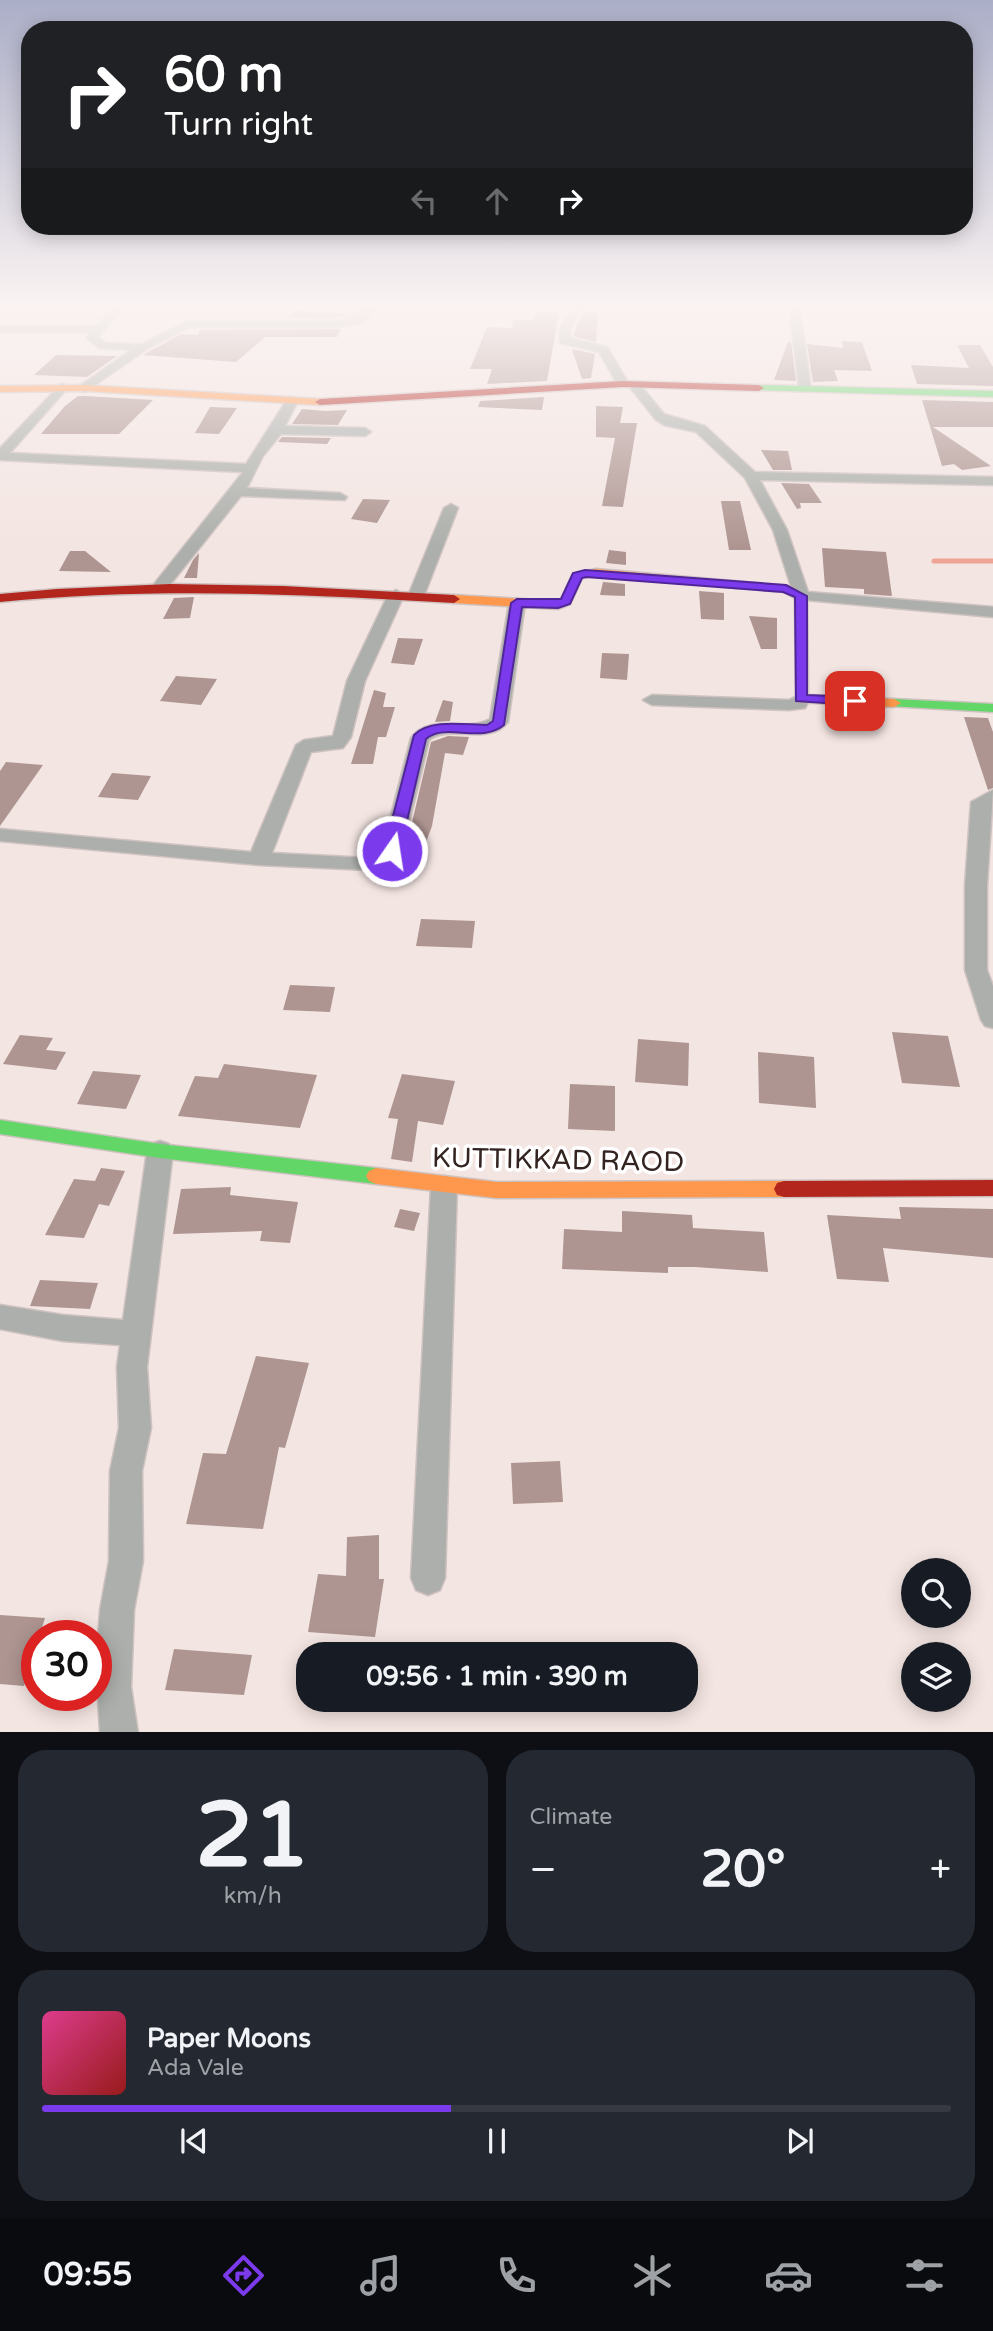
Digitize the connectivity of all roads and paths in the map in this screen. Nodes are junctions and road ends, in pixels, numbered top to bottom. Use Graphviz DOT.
graph roads {
  1 [pos="88,386"];
  2 [pos="598,386"];
  3 [pos="631,386"];
  4 [pos="709,386"];
  5 [pos="61,388"];
  6 [pos="85,388"];
  7 [pos="805,388"];
  8 [pos="0,389"];
  9 [pos="993,394"];
  10 [pos="292,401"];
  11 [pos="277,430"];
  12 [pos="365,432"];
  13 [pos="0,456"];
  14 [pos="253,468"];
  15 [pos="751,476"];
  16 [pos="993,481"];
  17 [pos="237,492"];
  18 [pos="340,497"];
  19 [pos="451,508"];
  20 [pos="159,588"];
  21 [pos="396,596"];
  22 [pos="416,596"];
  23 [pos="801,596"];
  24 [pos="0,598"];
  25 [pos="517,603"];
  26 [pos="993,612"];
  27 [pos="801,699"];
  28 [pos="652,700"];
  29 [pos="993,708"];
  30 [pos="993,796"];
  31 [pos="0,835"];
  32 [pos="259,859"];
  33 [pos="984,887"];
  34 [pos="993,1020"];
  35 [pos="0,1127"];
  36 [pos="160,1151"];
  37 [pos="443,1186"];
  38 [pos="993,1188"];
  39 [pos="0,1317"];
  40 [pos="137,1334"];
  41 [pos="428,1578"];
  42 [pos="119,1732"];
  1 -- 6 [label="street"];
  2 -- 10 [label="street"];
  3 -- 15 [label="street"];
  4 -- 7 [label="street"];
  5 -- 6 [label="street"];
  5 -- 8 [label="street"];
  5 -- 13 [label="street"];
  6 -- 10 [label="street"];
  7 -- 9 [label="street"];
  10 -- 11 [label="street"];
  11 -- 12 [label="street"];
  11 -- 14 [label="street"];
  13 -- 14 [label="street"];
  14 -- 17 [label="street"];
  15 -- 16 [label="street"];
  15 -- 23 [label="street"];
  17 -- 18 [label="street"];
  17 -- 20 [label="street"];
  19 -- 22 [label="street"];
  20 -- 21 [label="street"];
  20 -- 24 [label="street"];
  21 -- 22 [label="street"];
  21 -- 32 [label="street"];
  22 -- 25 [label="street"];
  23 -- 25 [label="street"];
  23 -- 26 [label="street"];
  23 -- 27 [label="street"];
  25 -- 32 [label="street"];
  27 -- 28 [label="street"];
  27 -- 29 [label="street"];
  30 -- 33 [label="street"];
  31 -- 32 [label="street"];
  33 -- 34 [label="street"];
  35 -- 36 [label="street, KUTTIKKAD RAOD"];
  36 -- 37 [label="street, KUTTIKKAD RAOD"];
  36 -- 40 [label="street"];
  37 -- 38 [label="street, KUTTIKKAD RAOD"];
  37 -- 41 [label="street"];
  39 -- 40 [label="street"];
  40 -- 42 [label="street"];
}
